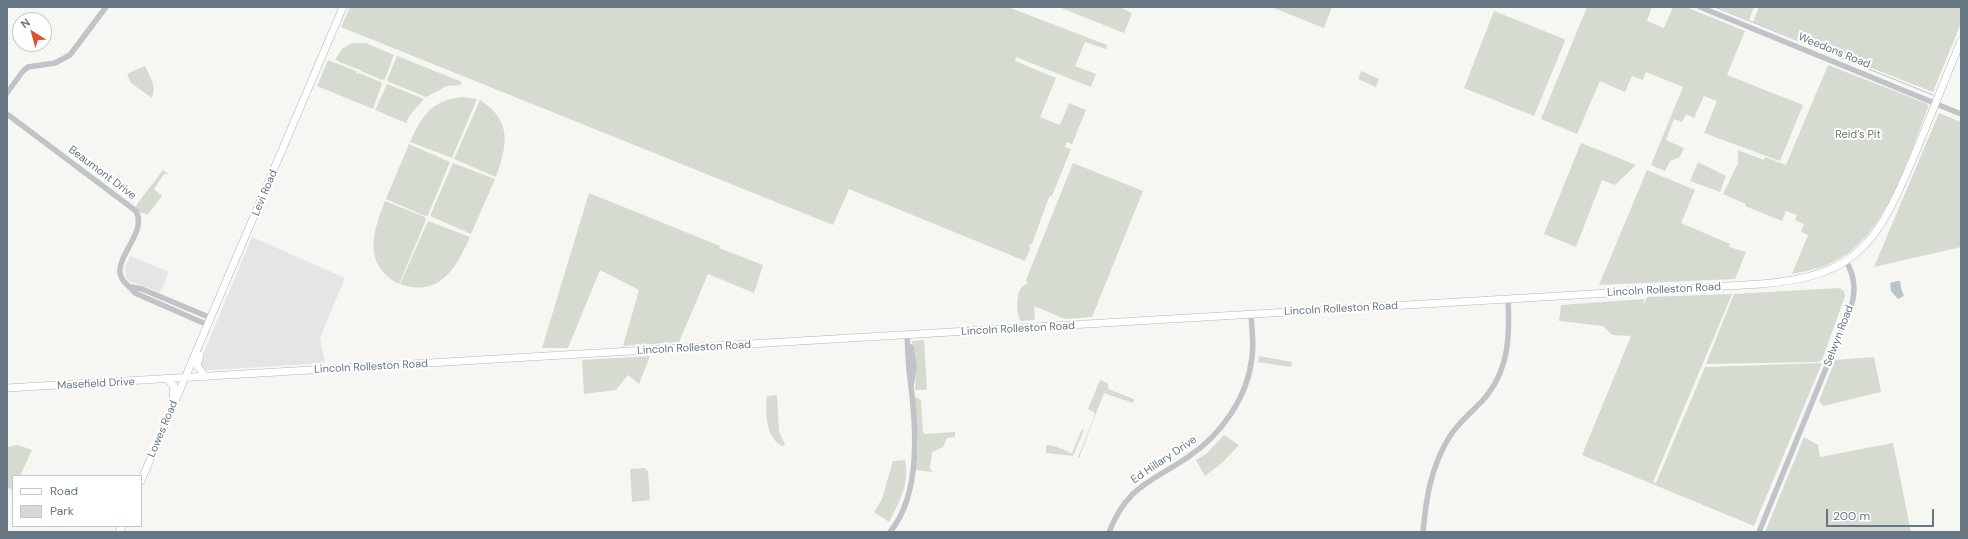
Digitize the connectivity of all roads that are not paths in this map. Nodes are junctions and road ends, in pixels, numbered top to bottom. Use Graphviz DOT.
graph roads {
  1 [pos="106,7"];
  2 [pos="344,7"];
  3 [pos="1700,7"];
  4 [pos="1961,41"];
  5 [pos="7,93"];
  6 [pos="1935,103"];
  7 [pos="7,114"];
  8 [pos="1961,114"];
  9 [pos="1846,261"];
  10 [pos="132,287"];
  11 [pos="1508,299"];
  12 [pos="170,301"];
  13 [pos="166,307"];
  14 [pos="1251,315"];
  15 [pos="211,318"];
  16 [pos="208,325"];
  17 [pos="908,335"];
  18 [pos="198,349"];
  19 [pos="206,377"];
  20 [pos="186,378"];
  21 [pos="167,379"];
  22 [pos="7,388"];
  23 [pos="174,404"];
  24 [pos="142,479"];
  25 [pos="890,532"];
  26 [pos="1109,532"];
  27 [pos="1423,532"];
  28 [pos="1759,532"];
  1 -- 5 [label="street"];
  2 -- 15 [label="main road, Levi Road"];
  3 -- 6 [label="street, Weedons Road"];
  4 -- 6 [label="main road"];
  6 -- 8 [label="street, Weedons Road"];
  6 -- 9 [label="main road"];
  7 -- 10 [label="street, Beaumont Drive"];
  9 -- 11 [label="main road, Lincoln Rolleston Road"];
  9 -- 28 [label="street, Selwyn Road"];
  10 -- 12 [label="street"];
  10 -- 13 [label="street, Beaumont Drive"];
  11 -- 14 [label="main road, Lincoln Rolleston Road"];
  11 -- 27 [label="street"];
  12 -- 13 [label="street"];
  12 -- 15 [label="street"];
  13 -- 16 [label="street, Beaumont Drive"];
  14 -- 17 [label="main road, Lincoln Rolleston Road"];
  14 -- 26 [label="street, Ed Hillary Drive"];
  15 -- 16 [label="main road, Levi Road"];
  16 -- 18 [label="main road, Levi Road"];
  17 -- 19 [label="main road, Lincoln Rolleston Road"];
  17 -- 25 [label="street"];
  18 -- 19 [label="main road"];
  18 -- 20 [label="main road, Levi Road"];
  19 -- 20 [label="main road, Lincoln Rolleston Road"];
  20 -- 21 [label="main road, Masefield Drive"];
  20 -- 23 [label="main road, Lowes Road"];
  21 -- 22 [label="main road, Masefield Drive"];
  21 -- 23 [label="main road"];
  23 -- 24 [label="main road, Lowes Road"];
}
